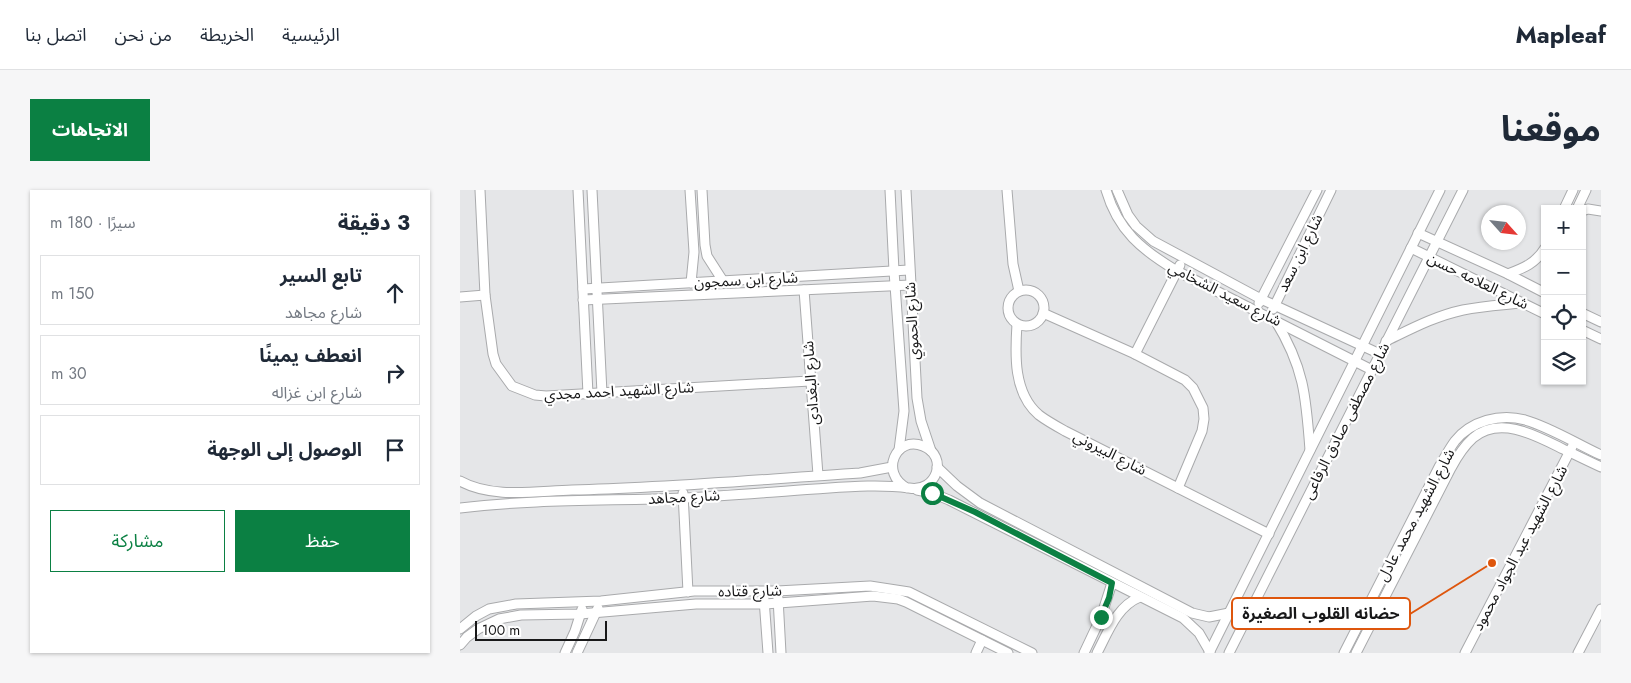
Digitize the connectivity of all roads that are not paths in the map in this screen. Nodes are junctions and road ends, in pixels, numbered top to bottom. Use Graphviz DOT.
graph roads {
  1 [pos="480,190"];
  2 [pos="578,190"];
  3 [pos="592,190"];
  4 [pos="690,190"];
  5 [pos="702,190"];
  6 [pos="706,190"];
  7 [pos="890,190"];
  8 [pos="906,190"];
  9 [pos="1007,190"];
  10 [pos="1106,190"];
  11 [pos="1117,190"];
  12 [pos="1317,190"];
  13 [pos="1331,190"];
  14 [pos="1440,190"];
  15 [pos="1463,190"];
  16 [pos="1573,190"];
  17 [pos="1586,190"];
  18 [pos="1566,205"];
  19 [pos="1578,205"];
  20 [pos="1586,209"];
  21 [pos="1601,211"];
  22 [pos="1418,233"];
  23 [pos="1436,242"];
  24 [pos="1411,248"];
  25 [pos="1544,250"];
  26 [pos="1429,256"];
  27 [pos="1184,258"];
  28 [pos="909,270"];
  29 [pos="894,271"];
  30 [pos="1177,271"];
  31 [pos="1508,274"];
  32 [pos="723,281"];
  33 [pos="691,283"];
  34 [pos="910,285"];
  35 [pos="895,286"];
  36 [pos="598,288"];
  37 [pos="583,289"];
  38 [pos="804,290"];
  39 [pos="1019,291"];
  40 [pos="1541,291"];
  41 [pos="460,296"];
  42 [pos="485,296"];
  43 [pos="598,299"];
  44 [pos="584,300"];
  45 [pos="1261,300"];
  46 [pos="1522,303"];
  47 [pos="1274,306"];
  48 [pos="1256,310"];
  49 [pos="1541,312"];
  50 [pos="1043,313"];
  51 [pos="1586,315"];
  52 [pos="1272,318"];
  53 [pos="1601,322"];
  54 [pos="1017,324"];
  55 [pos="1586,332"];
  56 [pos="1601,339"];
  57 [pos="1386,342"];
  58 [pos="1362,345"];
  59 [pos="1135,354"];
  60 [pos="1380,354"];
  61 [pos="1354,361"];
  62 [pos="1372,370"];
  63 [pos="810,381"];
  64 [pos="602,393"];
  65 [pos="588,394"];
  66 [pos="1575,443"];
  67 [pos="899,450"];
  68 [pos="931,451"];
  69 [pos="1310,451"];
  70 [pos="1570,452"];
  71 [pos="1601,455"];
  72 [pos="937,466"];
  73 [pos="892,467"];
  74 [pos="1601,467"];
  75 [pos="818,475"];
  76 [pos="460,481"];
  77 [pos="682,485"];
  78 [pos="1178,488"];
  79 [pos="911,489"];
  80 [pos="683,498"];
  81 [pos="460,508"];
  82 [pos="1405,533"];
  83 [pos="1269,534"];
  84 [pos="1415,538"];
  85 [pos="1108,568"];
  86 [pos="1103,579"];
  87 [pos="1112,583"];
  88 [pos="777,591"];
  89 [pos="688,592"];
  90 [pos="764,592"];
  91 [pos="1140,597"];
  92 [pos="601,601"];
  93 [pos="584,602"];
  94 [pos="778,603"];
  95 [pos="696,604"];
  96 [pos="765,604"];
  97 [pos="682,605"];
  98 [pos="1601,609"];
  99 [pos="597,612"];
  100 [pos="1229,613"];
  101 [pos="580,614"];
  102 [pos="460,629"];
  103 [pos="982,640"];
  104 [pos="460,645"];
  105 [pos="565,653"];
  106 [pos="577,653"];
  107 [pos="768,653"];
  108 [pos="781,653"];
  109 [pos="976,653"];
  110 [pos="1008,653"];
  111 [pos="1032,653"];
  112 [pos="1084,653"];
  113 [pos="1097,653"];
  114 [pos="1210,653"];
  115 [pos="1229,653"];
  116 [pos="1344,653"];
  117 [pos="1356,653"];
  118 [pos="1465,653"];
  119 [pos="1578,653"];
  1 -- 42 [label="street, شارع الشهيد احمد مجدي"];
  2 -- 37 [label="street"];
  3 -- 36 [label="street"];
  4 -- 33 [label="street"];
  5 -- 6 [label="street"];
  5 -- 32 [label="street"];
  7 -- 29 [label="street, شارع الحموي"];
  8 -- 28 [label="street, شارع الحموي"];
  9 -- 39 [label="street"];
  10 -- 30 [label="street, شارع سعيد الشخامي"];
  11 -- 27 [label="street, شارع سعيد الشخامي"];
  12 -- 45 [label="street, شارع ابن سعد"];
  13 -- 47 [label="street, شارع ابن سعد"];
  14 -- 22 [label="street, شارع مصطفى صادق الرفاعى"];
  15 -- 23 [label="street, شارع مصطفى صادق الرفاعى"];
  16 -- 18 [label="street"];
  17 -- 19 [label="street"];
  20 -- 21 [label="street"];
  22 -- 23 [label="street, شارع العلامه حسن"];
  22 -- 24 [label="street, شارع مصطفى صادق الرفاعى"];
  23 -- 26 [label="street, شارع مصطفى صادق الرفاعى"];
  23 -- 31 [label="street, شارع العلامه حسن"];
  24 -- 26 [label="street, شارع العلامه حسن"];
  24 -- 58 [label="street, شارع مصطفى صادق الرفاعى"];
  25 -- 31 [label="street"];
  26 -- 46 [label="street, شارع العلامه حسن"];
  26 -- 57 [label="street, شارع مصطفى صادق الرفاعى"];
  27 -- 30 [label="street"];
  27 -- 45 [label="street, شارع سعيد الشخامي"];
  28 -- 29 [label="street, شارع ابن سمجون"];
  28 -- 34 [label="street, شارع الحموي"];
  29 -- 32 [label="street, شارع ابن سمجون"];
  29 -- 35 [label="street, شارع الحموي"];
  30 -- 48 [label="street, شارع سعيد الشخامي"];
  30 -- 59 [label="street"];
  31 -- 40 [label="street, شارع العلامه حسن"];
  32 -- 33 [label="street, شارع ابن سمجون"];
  33 -- 36 [label="street, شارع ابن سمجون"];
  34 -- 35 [label="street, شارع ابن سمجون"];
  34 -- 68 [label="street, شارع الحموي"];
  35 -- 38 [label="street, شارع ابن سمجون"];
  35 -- 67 [label="street, شارع الحموي"];
  36 -- 37 [label="street, شارع ابن سمجون"];
  36 -- 43 [label="street"];
  37 -- 44 [label="street"];
  38 -- 43 [label="street, شارع ابن سمجون"];
  38 -- 63 [label="street, شارع البغدادى"];
  39 -- 50 [label="street"];
  39 -- 54 [label="street"];
  41 -- 42 [label="street"];
  42 -- 65 [label="street, شارع الشهيد احمد مجدي"];
  43 -- 44 [label="street, شارع ابن سمجون"];
  43 -- 64 [label="street"];
  44 -- 65 [label="street"];
  45 -- 47 [label="street, شارع سعيد الشخامي"];
  45 -- 48 [label="street, شارع ابن سعد"];
  46 -- 49 [label="street, شارع العلامه حسن"];
  46 -- 57 [label="street"];
  47 -- 52 [label="street, شارع ابن سعد"];
  47 -- 58 [label="street, شارع سعيد الشخامي"];
  48 -- 52 [label="street, شارع سعيد الشخامي"];
  50 -- 54 [label="street"];
  50 -- 59 [label="street"];
  51 -- 53 [label="street"];
  52 -- 61 [label="street, شارع سعيد الشخامي"];
  52 -- 69 [label="street"];
  54 -- 78 [label="street, شارع البيروني"];
  55 -- 56 [label="street"];
  57 -- 60 [label="street, شارع مصطفى صادق الرفاعى"];
  58 -- 60 [label="street, شارع سعيد الشخامي"];
  58 -- 61 [label="street, شارع مصطفى صادق الرفاعى"];
  59 -- 78 [label="street"];
  60 -- 62 [label="street, شارع مصطفى صادق الرفاعى"];
  61 -- 62 [label="street, شارع سعيد الشخامي"];
  61 -- 69 [label="street, شارع مصطفى صادق الرفاعى"];
  62 -- 115 [label="street, شارع مصطفى صادق الرفاعى"];
  63 -- 64 [label="street, شارع الشهيد احمد مجدي"];
  63 -- 75 [label="street, شارع البغدادى"];
  64 -- 65 [label="street, شارع الشهيد احمد مجدي"];
  66 -- 70 [label="street, شارع الشهيد عبد الجواد محمود"];
  66 -- 71 [label="street, شارع الشهيد محمد عادل"];
  66 -- 82 [label="street, شارع الشهيد محمد عادل"];
  67 -- 68 [label="street"];
  67 -- 73 [label="street"];
  68 -- 72 [label="street"];
  69 -- 83 [label="street, شارع مصطفى صادق الرفاعى"];
  70 -- 74 [label="street, شارع الشهيد محمد عادل"];
  70 -- 84 [label="street, شارع الشهيد محمد عادل"];
  70 -- 118 [label="street, شارع الشهيد عبد الجواد محمود"];
  72 -- 79 [label="street"];
  72 -- 85 [label="street"];
  73 -- 75 [label="street, شارع مجاهد"];
  73 -- 79 [label="street"];
  75 -- 77 [label="street, شارع مجاهد"];
  76 -- 77 [label="street, شارع مجاهد"];
  77 -- 80 [label="street"];
  78 -- 83 [label="street, شارع البيروني"];
  79 -- 80 [label="street, شارع مجاهد"];
  79 -- 86 [label="street, شارع مجاهد"];
  80 -- 81 [label="street, شارع مجاهد"];
  80 -- 89 [label="street"];
  82 -- 84 [label="street"];
  82 -- 116 [label="street, شارع الشهيد محمد عادل"];
  83 -- 100 [label="street, شارع مصطفى صادق الرفاعى"];
  84 -- 117 [label="street, شارع الشهيد محمد عادل"];
  85 -- 86 [label="street"];
  85 -- 100 [label="street"];
  86 -- 87 [label="street, شارع مجاهد"];
  87 -- 91 [label="street, شارع مجاهد"];
  87 -- 112 [label="street"];
  88 -- 90 [label="street, شارع قتاده"];
  88 -- 94 [label="street"];
  88 -- 111 [label="street, شارع قتاده"];
  89 -- 90 [label="street, شارع قتاده"];
  89 -- 92 [label="street, شارع قتاده"];
  89 -- 95 [label="street"];
  89 -- 97 [label="street"];
  90 -- 96 [label="street"];
  91 -- 113 [label="street"];
  91 -- 114 [label="street, شارع مجاهد"];
  92 -- 93 [label="street, شارع قتاده"];
  92 -- 99 [label="street"];
  93 -- 101 [label="street"];
  93 -- 102 [label="street, شارع قتاده"];
  94 -- 96 [label="street, شارع قتاده"];
  94 -- 103 [label="street, شارع قتاده"];
  94 -- 108 [label="street"];
  95 -- 96 [label="street, شارع قتاده"];
  95 -- 97 [label="street, شارع قتاده"];
  96 -- 107 [label="street"];
  97 -- 99 [label="street, شارع قتاده"];
  98 -- 119 [label="street"];
  99 -- 101 [label="street, شارع قتاده"];
  99 -- 106 [label="street"];
  100 -- 114 [label="street, شارع مصطفى صادق الرفاعى"];
  101 -- 104 [label="street, شارع قتاده"];
  101 -- 105 [label="street"];
  103 -- 109 [label="street"];
  103 -- 110 [label="street, شارع قتاده"];
}
